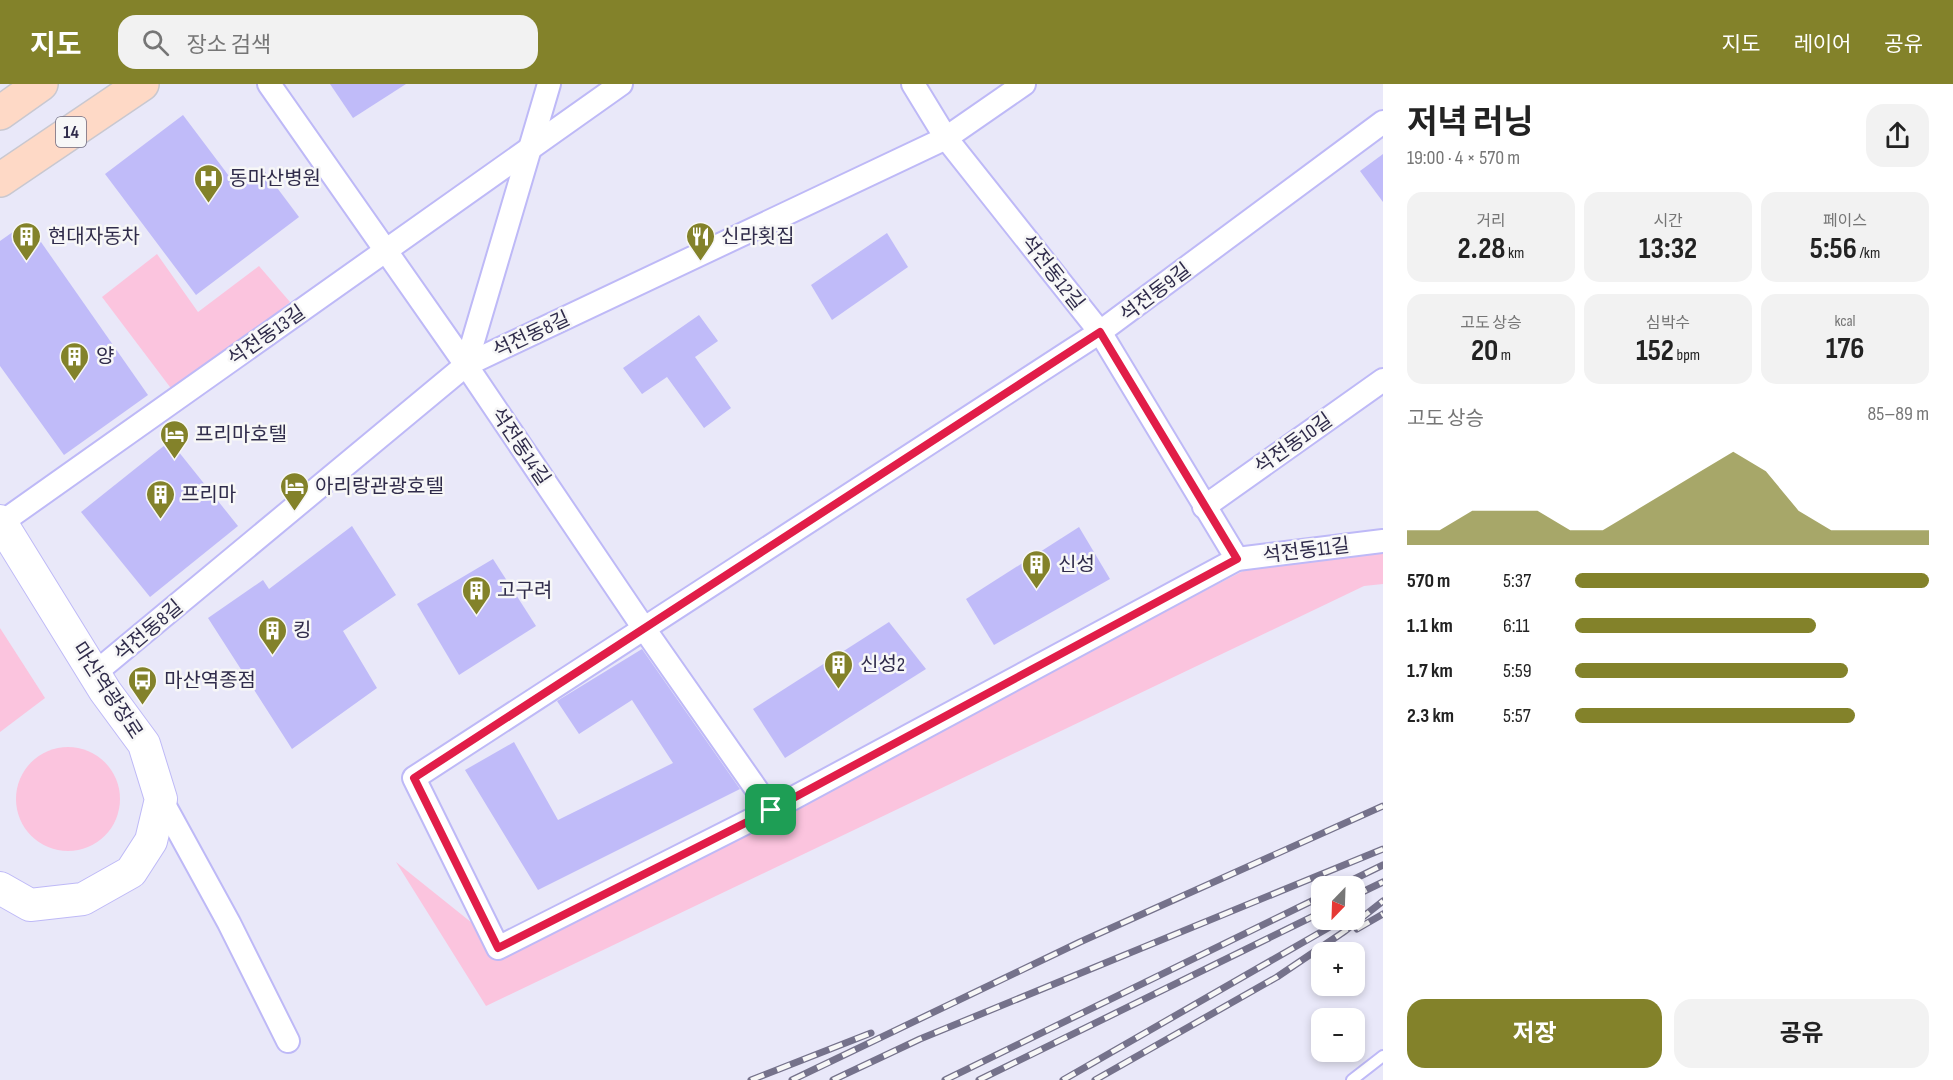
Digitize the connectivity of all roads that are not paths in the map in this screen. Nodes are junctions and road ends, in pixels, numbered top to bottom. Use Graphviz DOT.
graph roads {
  1 [pos="41,84"];
  2 [pos="142,84"];
  3 [pos="269,84"];
  4 [pos="549,84"];
  5 [pos="621,84"];
  6 [pos="913,84"];
  7 [pos="1024,84"];
  8 [pos="0,113"];
  9 [pos="1383,122"];
  10 [pos="946,138"];
  11 [pos="531,146"];
  12 [pos="0,180"];
  13 [pos="386,250"];
  14 [pos="1100,332"];
  15 [pos="466,365"];
  16 [pos="1383,380"];
  17 [pos="1204,507"];
  18 [pos="0,522"];
  19 [pos="1383,541"];
  20 [pos="1237,559"];
  21 [pos="643,627"];
  22 [pos="96,673"];
  23 [pos="161,799"];
  24 [pos="771,810"];
  25 [pos="0,888"];
  26 [pos="498,948"];
  27 [pos="288,1041"];
  28 [pos="1383,1056"];
  29 [pos="1352,1080"];
  1 -- 8 [label="main road"];
  2 -- 12 [label="main road, 14"];
  3 -- 13 [label="street, 석전동14길"];
  4 -- 11 [label="street"];
  5 -- 11 [label="street, 석전동13길"];
  6 -- 10 [label="street, 석전동12길"];
  7 -- 10 [label="street, 석전동8길"];
  9 -- 14 [label="street, 석전동9길"];
  10 -- 14 [label="street, 석전동12길"];
  10 -- 15 [label="street, 석전동8길"];
  11 -- 13 [label="street, 석전동13길"];
  11 -- 15 [label="street"];
  13 -- 15 [label="street, 석전동14길"];
  13 -- 18 [label="street, 석전동13길"];
  14 -- 17 [label="street, 석전동12길"];
  14 -- 21 [label="street, 석전동9길"];
  15 -- 21 [label="street, 석전동14길"];
  15 -- 22 [label="street, 석전동8길"];
  16 -- 17 [label="street, 석전동10길"];
  17 -- 20 [label="street, 석전동12길"];
  18 -- 22 [label="main road, 마산역광장로"];
  19 -- 20 [label="street, 석전동11길"];
  20 -- 24 [label="street, 석전동11길"];
  21 -- 24 [label="street, 석전동14길"];
  21 -- 26 [label="street, 석전동9길"];
  22 -- 23 [label="main road, 마산역광장로"];
  23 -- 25 [label="main road, 마산역광장로"];
  23 -- 27 [label="street"];
  24 -- 26 [label="street, 석전동11길"];
  28 -- 29 [label="lane"];
}
